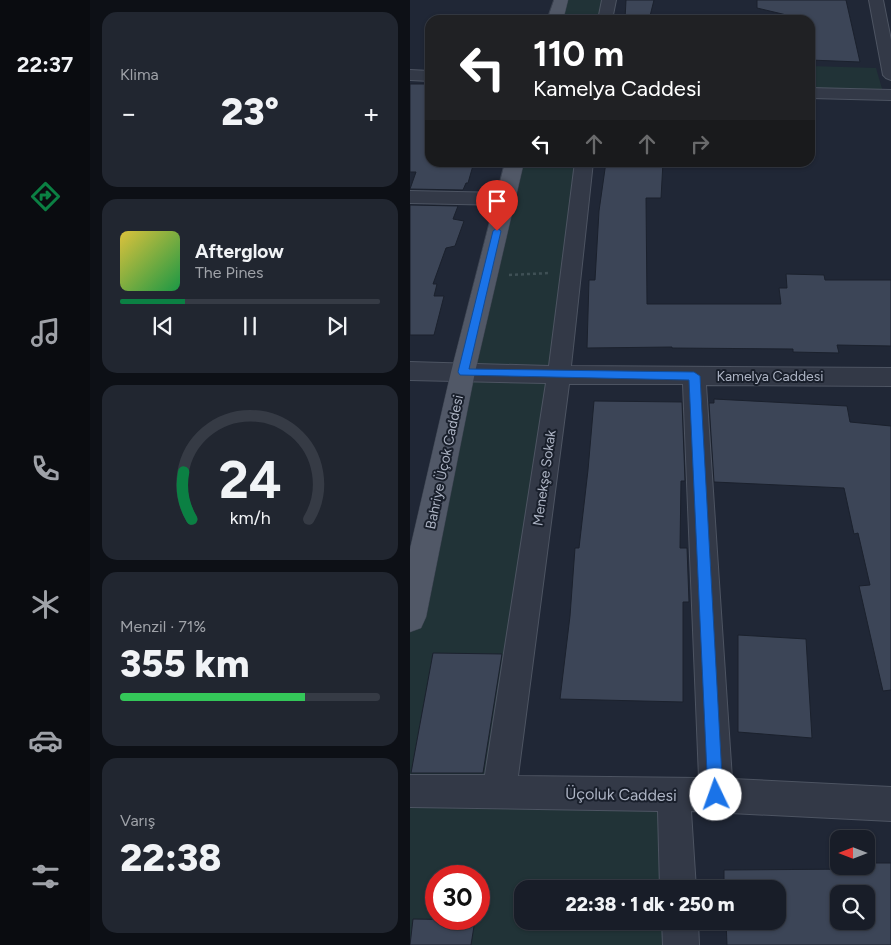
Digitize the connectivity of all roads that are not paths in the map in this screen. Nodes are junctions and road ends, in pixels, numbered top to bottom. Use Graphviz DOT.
graph roads {
  1 [pos="561,0"];
  2 [pos="609,0"];
  3 [pos="876,0"];
  4 [pos="556,15"];
  5 [pos="606,15"];
  6 [pos="891,74"];
  7 [pos="410,75"];
  8 [pos="425,76"];
  9 [pos="815,93"];
  10 [pos="891,96"];
  11 [pos="514,167"];
  12 [pos="583,167"];
  13 [pos="410,197"];
  14 [pos="505,199"];
  15 [pos="410,371"];
  16 [pos="463,372"];
  17 [pos="559,375"];
  18 [pos="694,376"];
  19 [pos="891,378"];
  20 [pos="410,617"];
  21 [pos="410,791"];
  22 [pos="499,793"];
  23 [pos="674,795"];
  24 [pos="716,795"];
  25 [pos="891,804"];
  26 [pos="678,880"];
  27 [pos="680,930"];
  28 [pos="681,945"];
  1 -- 4 [label="main road"];
  2 -- 5 [label="street"];
  3 -- 6 [label="street"];
  7 -- 8 [label="street"];
  9 -- 10 [label="street"];
  11 -- 14 [label="main road, Bahriye Üçok Caddesi"];
  12 -- 17 [label="street, Menekşe Sokak"];
  13 -- 14 [label="street"];
  14 -- 16 [label="main road, Bahriye Üçok Caddesi"];
  15 -- 16 [label="street, Kamelya Caddesi"];
  16 -- 17 [label="street, Kamelya Caddesi"];
  16 -- 20 [label="main road, Bahriye Üçok Caddesi"];
  17 -- 18 [label="street, Kamelya Caddesi"];
  17 -- 22 [label="street, Menekşe Sokak"];
  18 -- 19 [label="street, Kamelya Caddesi"];
  18 -- 24 [label="street"];
  21 -- 22 [label="street, Üçoluk Caddesi"];
  22 -- 23 [label="street, Üçoluk Caddesi"];
  23 -- 24 [label="street, Üçoluk Caddesi"];
  23 -- 26 [label="street"];
  24 -- 25 [label="street, Üçoluk Caddesi"];
  27 -- 28 [label="street"];
}
